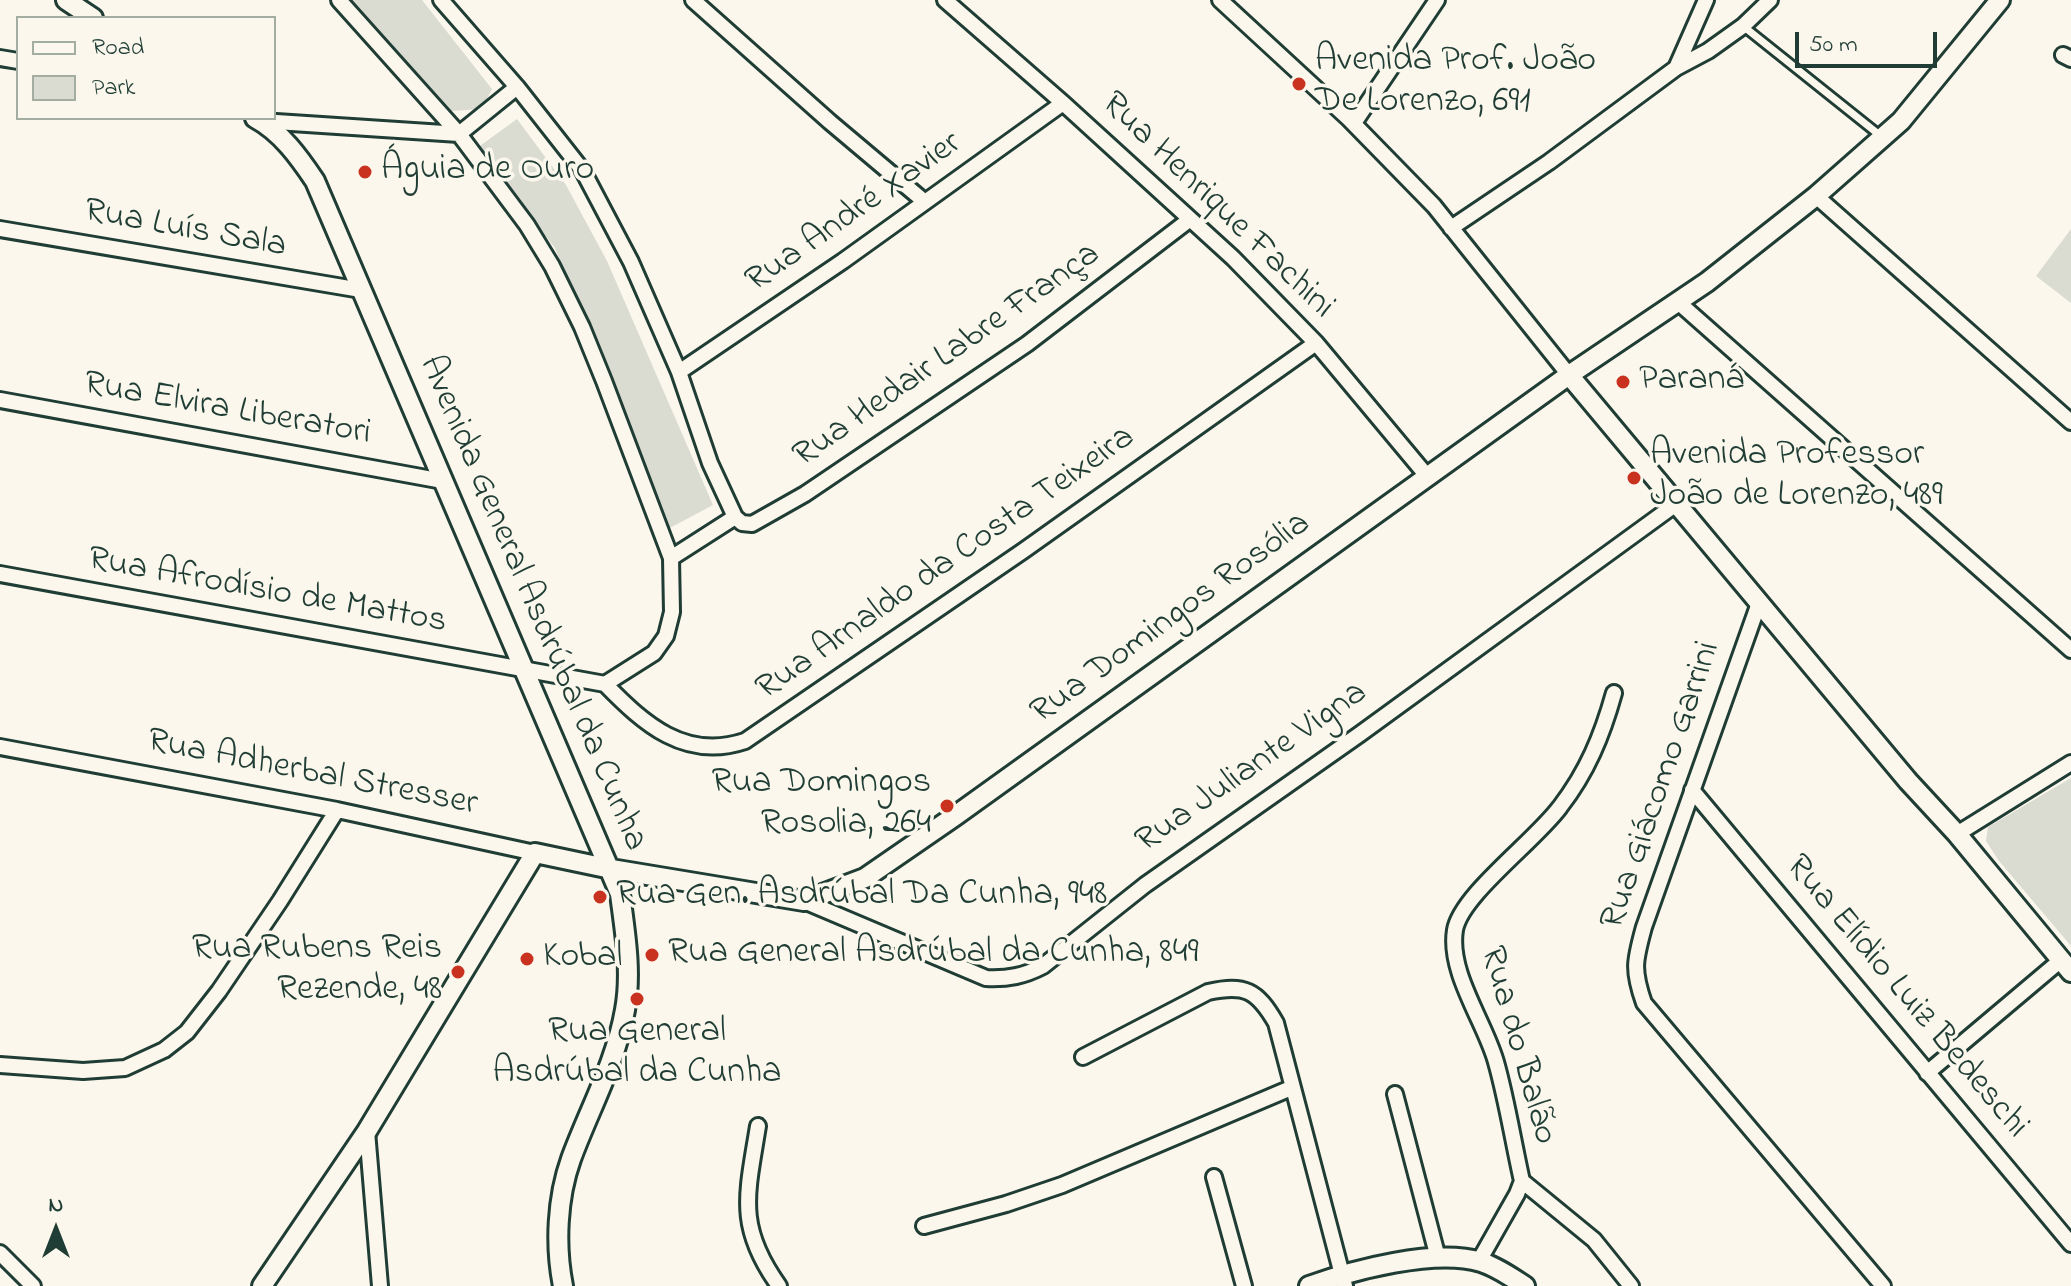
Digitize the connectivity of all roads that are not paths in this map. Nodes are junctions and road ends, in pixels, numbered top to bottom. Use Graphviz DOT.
graph roads {
  1 [pos="66,0"];
  2 [pos="339,0"];
  3 [pos="693,0"];
  4 [pos="945,0"];
  5 [pos="1437,0"];
  6 [pos="1706,0"];
  7 [pos="1770,0"];
  8 [pos="2000,0"];
  9 [pos="1224,1"];
  10 [pos="451,3"];
  11 [pos="90,16"];
  12 [pos="1743,26"];
  13 [pos="1676,68"];
  14 [pos="517,87"];
  15 [pos="1063,103"];
  16 [pos="258,120"];
  17 [pos="1354,123"];
  18 [pos="459,134"];
  19 [pos="1882,137"];
  20 [pos="1816,196"];
  21 [pos="925,202"];
  22 [pos="1189,220"];
  23 [pos="1451,228"];
  24 [pos="0,229"];
  25 [pos="361,290"];
  26 [pos="1678,302"];
  27 [pos="1316,343"];
  28 [pos="679,372"];
  29 [pos="1569,375"];
  30 [pos="0,400"];
  31 [pos="2071,422"];
  32 [pos="1427,476"];
  33 [pos="443,481"];
  34 [pos="1676,504"];
  35 [pos="735,517"];
  36 [pos="671,558"];
  37 [pos="0,574"];
  38 [pos="1759,603"];
  39 [pos="2071,650"];
  40 [pos="524,670"];
  41 [pos="605,684"];
  42 [pos="1614,693"];
  43 [pos="0,747"];
  44 [pos="2071,763"];
  45 [pos="1692,790"];
  46 [pos="337,810"];
  47 [pos="1957,834"];
  48 [pos="535,853"];
  49 [pos="611,869"];
  50 [pos="804,901"];
  51 [pos="2066,966"];
  52 [pos="1083,1057"];
  53 [pos="0,1065"];
  54 [pos="1927,1073"];
  55 [pos="1291,1088"];
  56 [pos="1395,1094"];
  57 [pos="758,1126"];
  58 [pos="367,1131"];
  59 [pos="1214,1177"];
  60 [pos="1522,1181"];
  61 [pos="924,1226"];
  62 [pos="2071,1244"];
  63 [pos="0,1253"];
  64 [pos="1438,1258"];
  65 [pos="1479,1261"];
  66 [pos="1343,1280"];
  67 [pos="33,1286"];
  68 [pos="262,1286"];
  69 [pos="380,1286"];
  70 [pos="563,1286"];
  71 [pos="779,1286"];
  72 [pos="1244,1286"];
  73 [pos="1309,1286"];
  74 [pos="1525,1286"];
  75 [pos="1631,1286"];
  76 [pos="1883,1286"];
  1 -- 11 [label="street"];
  2 -- 18 [label="street"];
  3 -- 21 [label="street"];
  4 -- 15 [label="street, Rua Henrique Fachini"];
  5 -- 17 [label="street"];
  6 -- 13 [label="street"];
  7 -- 12 [label="street"];
  8 -- 19 [label="street, Rua Domingos Rosólia"];
  9 -- 17 [label="street"];
  10 -- 14 [label="street"];
  12 -- 13 [label="street"];
  12 -- 19 [label="lane"];
  13 -- 23 [label="street"];
  14 -- 18 [label="street"];
  14 -- 28 [label="street"];
  15 -- 21 [label="street, Rua André Xavier"];
  15 -- 22 [label="street, Rua Henrique Fachini"];
  16 -- 18 [label="street"];
  16 -- 25 [label="street, Avenida General Asdrúbal da Cunha"];
  17 -- 23 [label="street"];
  18 -- 36 [label="street"];
  19 -- 20 [label="street, Rua Domingos Rosólia"];
  20 -- 26 [label="street, Rua Domingos Rosólia"];
  20 -- 31 [label="street"];
  21 -- 28 [label="street, Rua André Xavier"];
  22 -- 27 [label="street, Rua Henrique Fachini"];
  22 -- 35 [label="street, Rua Hedair Labre França"];
  23 -- 29 [label="street"];
  24 -- 25 [label="street, Rua Luís Sala"];
  25 -- 33 [label="street, Avenida General Asdrúbal da Cunha"];
  26 -- 29 [label="street, Rua Domingos Rosólia"];
  26 -- 39 [label="street"];
  27 -- 32 [label="street, Rua Henrique Fachini"];
  27 -- 41 [label="street, Rua Arnaldo da Costa Teixeira"];
  28 -- 35 [label="street"];
  29 -- 32 [label="street, Rua Domingos Rosólia"];
  29 -- 34 [label="street"];
  30 -- 33 [label="street, Rua Elvira Liberatori"];
  32 -- 50 [label="street, Rua Domingos Rosólia"];
  33 -- 40 [label="street, Avenida General Asdrúbal da Cunha"];
  34 -- 38 [label="street"];
  34 -- 50 [label="street, Rua Juliante Vigna"];
  35 -- 36 [label="street"];
  36 -- 41 [label="street"];
  37 -- 40 [label="street, Rua Afrodísio de Mattos"];
  38 -- 45 [label="street, Rua Giácomo Garrini"];
  38 -- 47 [label="street"];
  40 -- 41 [label="street, Rua Afrodísio de Mattos"];
  40 -- 49 [label="street, Avenida General Asdrúbal da Cunha"];
  42 -- 60 [label="street, Rua do Balão"];
  43 -- 46 [label="street, Rua Adherbal Stresser"];
  44 -- 47 [label="street"];
  45 -- 54 [label="street, Rua Elídio Luiz Bedeschi"];
  45 -- 76 [label="street, Rua Giácomo Garrini"];
  46 -- 48 [label="street, Rua Adherbal Stresser"];
  46 -- 53 [label="street"];
  47 -- 51 [label="street"];
  48 -- 49 [label="street, Rua Adherbal Stresser"];
  48 -- 58 [label="street"];
  49 -- 50 [label="street, Rua Juliante Vigna"];
  49 -- 70 [label="street, Avenida General Asdrúbal da Cunha"];
  51 -- 54 [label="street"];
  52 -- 55 [label="street"];
  54 -- 62 [label="street, Rua Elídio Luiz Bedeschi"];
  55 -- 61 [label="street"];
  55 -- 66 [label="street"];
  56 -- 64 [label="street"];
  57 -- 71 [label="street"];
  58 -- 68 [label="street"];
  58 -- 69 [label="street"];
  59 -- 72 [label="street"];
  60 -- 65 [label="street"];
  60 -- 75 [label="street"];
  63 -- 67 [label="street"];
  64 -- 65 [label="street"];
  64 -- 66 [label="street"];
  65 -- 74 [label="street"];
  66 -- 73 [label="street"];
}
